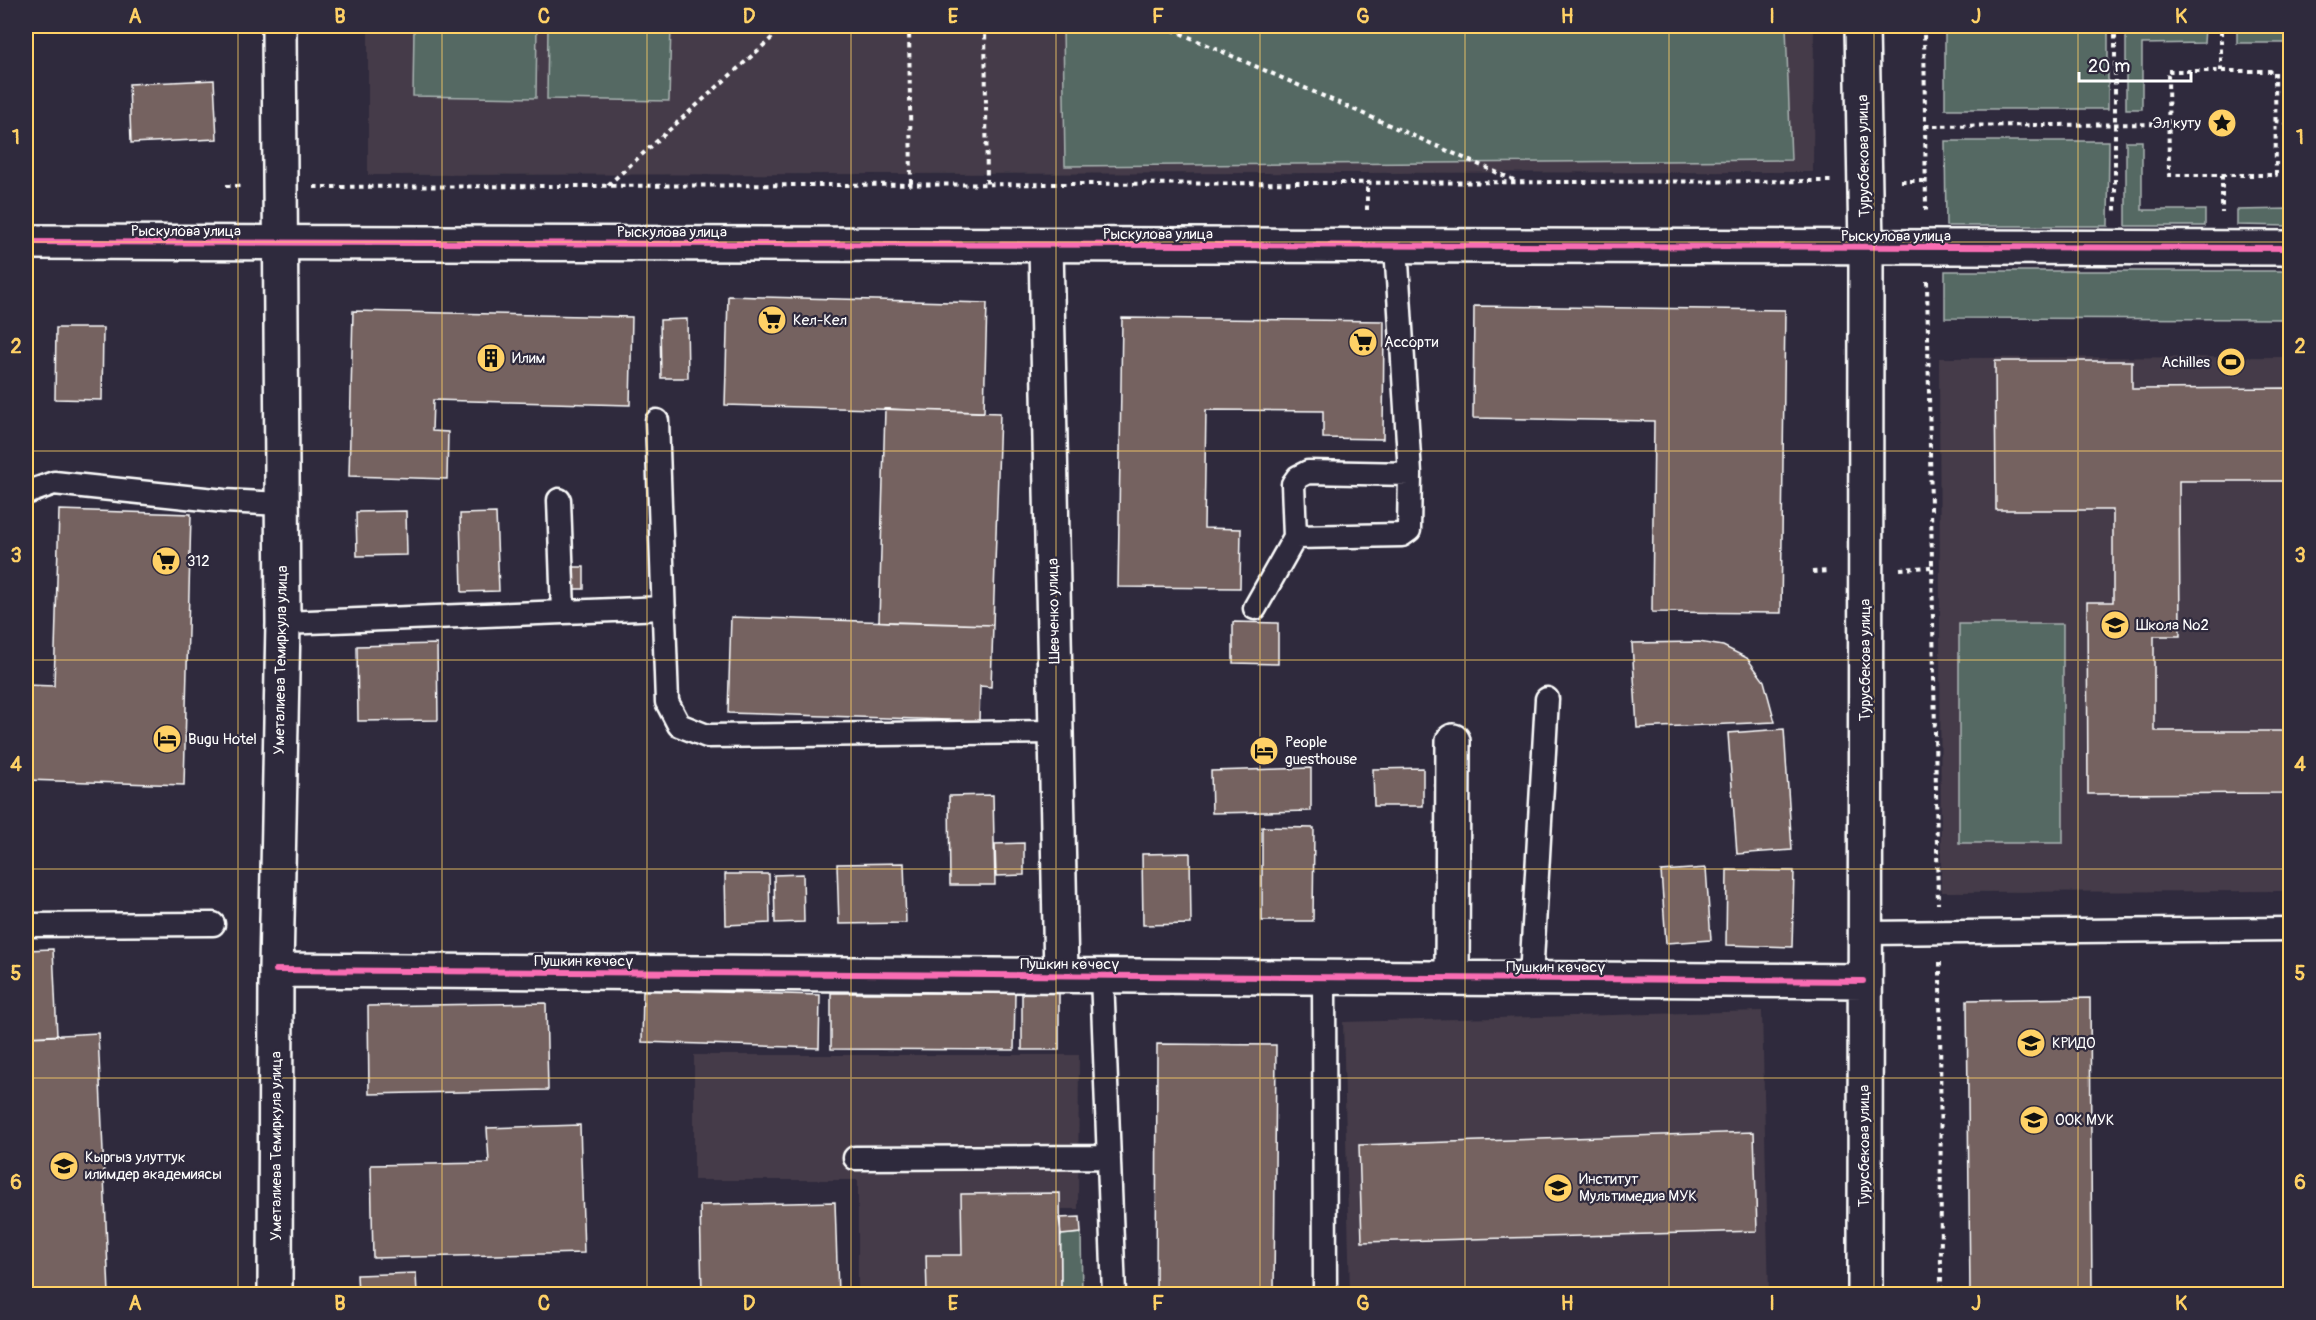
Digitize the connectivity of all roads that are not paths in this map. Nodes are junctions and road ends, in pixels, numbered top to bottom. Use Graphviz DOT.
graph roads {
  1 [pos="279,26"];
  2 [pos="1862,26"];
  3 [pos="26,242"];
  4 [pos="280,244"];
  5 [pos="1047,246"];
  6 [pos="1396,246"];
  7 [pos="1866,248"];
  8 [pos="2290,248"];
  9 [pos="657,421"];
  10 [pos="1410,474"];
  11 [pos="26,493"];
  12 [pos="559,500"];
  13 [pos="282,504"];
  14 [pos="1295,537"];
  15 [pos="664,608"];
  16 [pos="1255,609"];
  17 [pos="563,612"];
  18 [pos="283,623"];
  19 [pos="1547,699"];
  20 [pos="1057,732"];
  21 [pos="1453,741"];
  22 [pos="213,924"];
  23 [pos="26,925"];
  24 [pos="2290,929"];
  25 [pos="1865,933"];
  26 [pos="276,970"];
  27 [pos="1061,975"];
  28 [pos="1102,976"];
  29 [pos="1324,977"];
  30 [pos="1452,978"];
  31 [pos="1531,978"];
  32 [pos="1863,981"];
  33 [pos="1109,1157"];
  34 [pos="855,1158"];
  35 [pos="275,1294"];
  36 [pos="1114,1294"];
  37 [pos="1325,1294"];
  38 [pos="1865,1294"];
  1 -- 4 [label="street, Уметалиева Темиркула улица"];
  2 -- 7 [label="street, Турусбекова улица"];
  3 -- 4 [label="street, Рыскулова улица"];
  4 -- 5 [label="street, Рыскулова улица"];
  4 -- 13 [label="street, Уметалиева Темиркула улица"];
  5 -- 6 [label="street, Рыскулова улица"];
  5 -- 20 [label="street, Шевченко улица"];
  6 -- 7 [label="street, Рыскулова улица"];
  6 -- 10 [label="lane"];
  7 -- 8 [label="street, Рыскулова улица"];
  7 -- 25 [label="street, Турусбекова улица"];
  9 -- 15 [label="lane"];
  10 -- 14 [label="lane"];
  10 -- 14 [label="lane"];
  11 -- 13 [label="lane"];
  12 -- 17 [label="lane"];
  13 -- 18 [label="street, Уметалиева Темиркула улица"];
  14 -- 16 [label="lane"];
  15 -- 17 [label="lane"];
  15 -- 20 [label="lane"];
  17 -- 18 [label="lane"];
  18 -- 26 [label="street, Уметалиева Темиркула улица"];
  19 -- 31 [label="lane"];
  20 -- 27 [label="street, Шевченко улица"];
  21 -- 30 [label="street"];
  22 -- 23 [label="lane"];
  24 -- 25 [label="lane"];
  25 -- 32 [label="street, Турусбекова улица"];
  26 -- 27 [label="street, Пушкин көчөсү"];
  26 -- 35 [label="street, Уметалиева Темиркула улица"];
  27 -- 28 [label="street, Пушкин көчөсү"];
  28 -- 29 [label="street, Пушкин көчөсү"];
  28 -- 33 [label="lane"];
  29 -- 30 [label="street, Пушкин көчөсү"];
  29 -- 37 [label="lane"];
  30 -- 31 [label="street, Пушкин көчөсү"];
  31 -- 32 [label="street, Пушкин көчөсү"];
  32 -- 38 [label="street, Турусбекова улица"];
  33 -- 34 [label="lane"];
  33 -- 36 [label="lane"];
}
